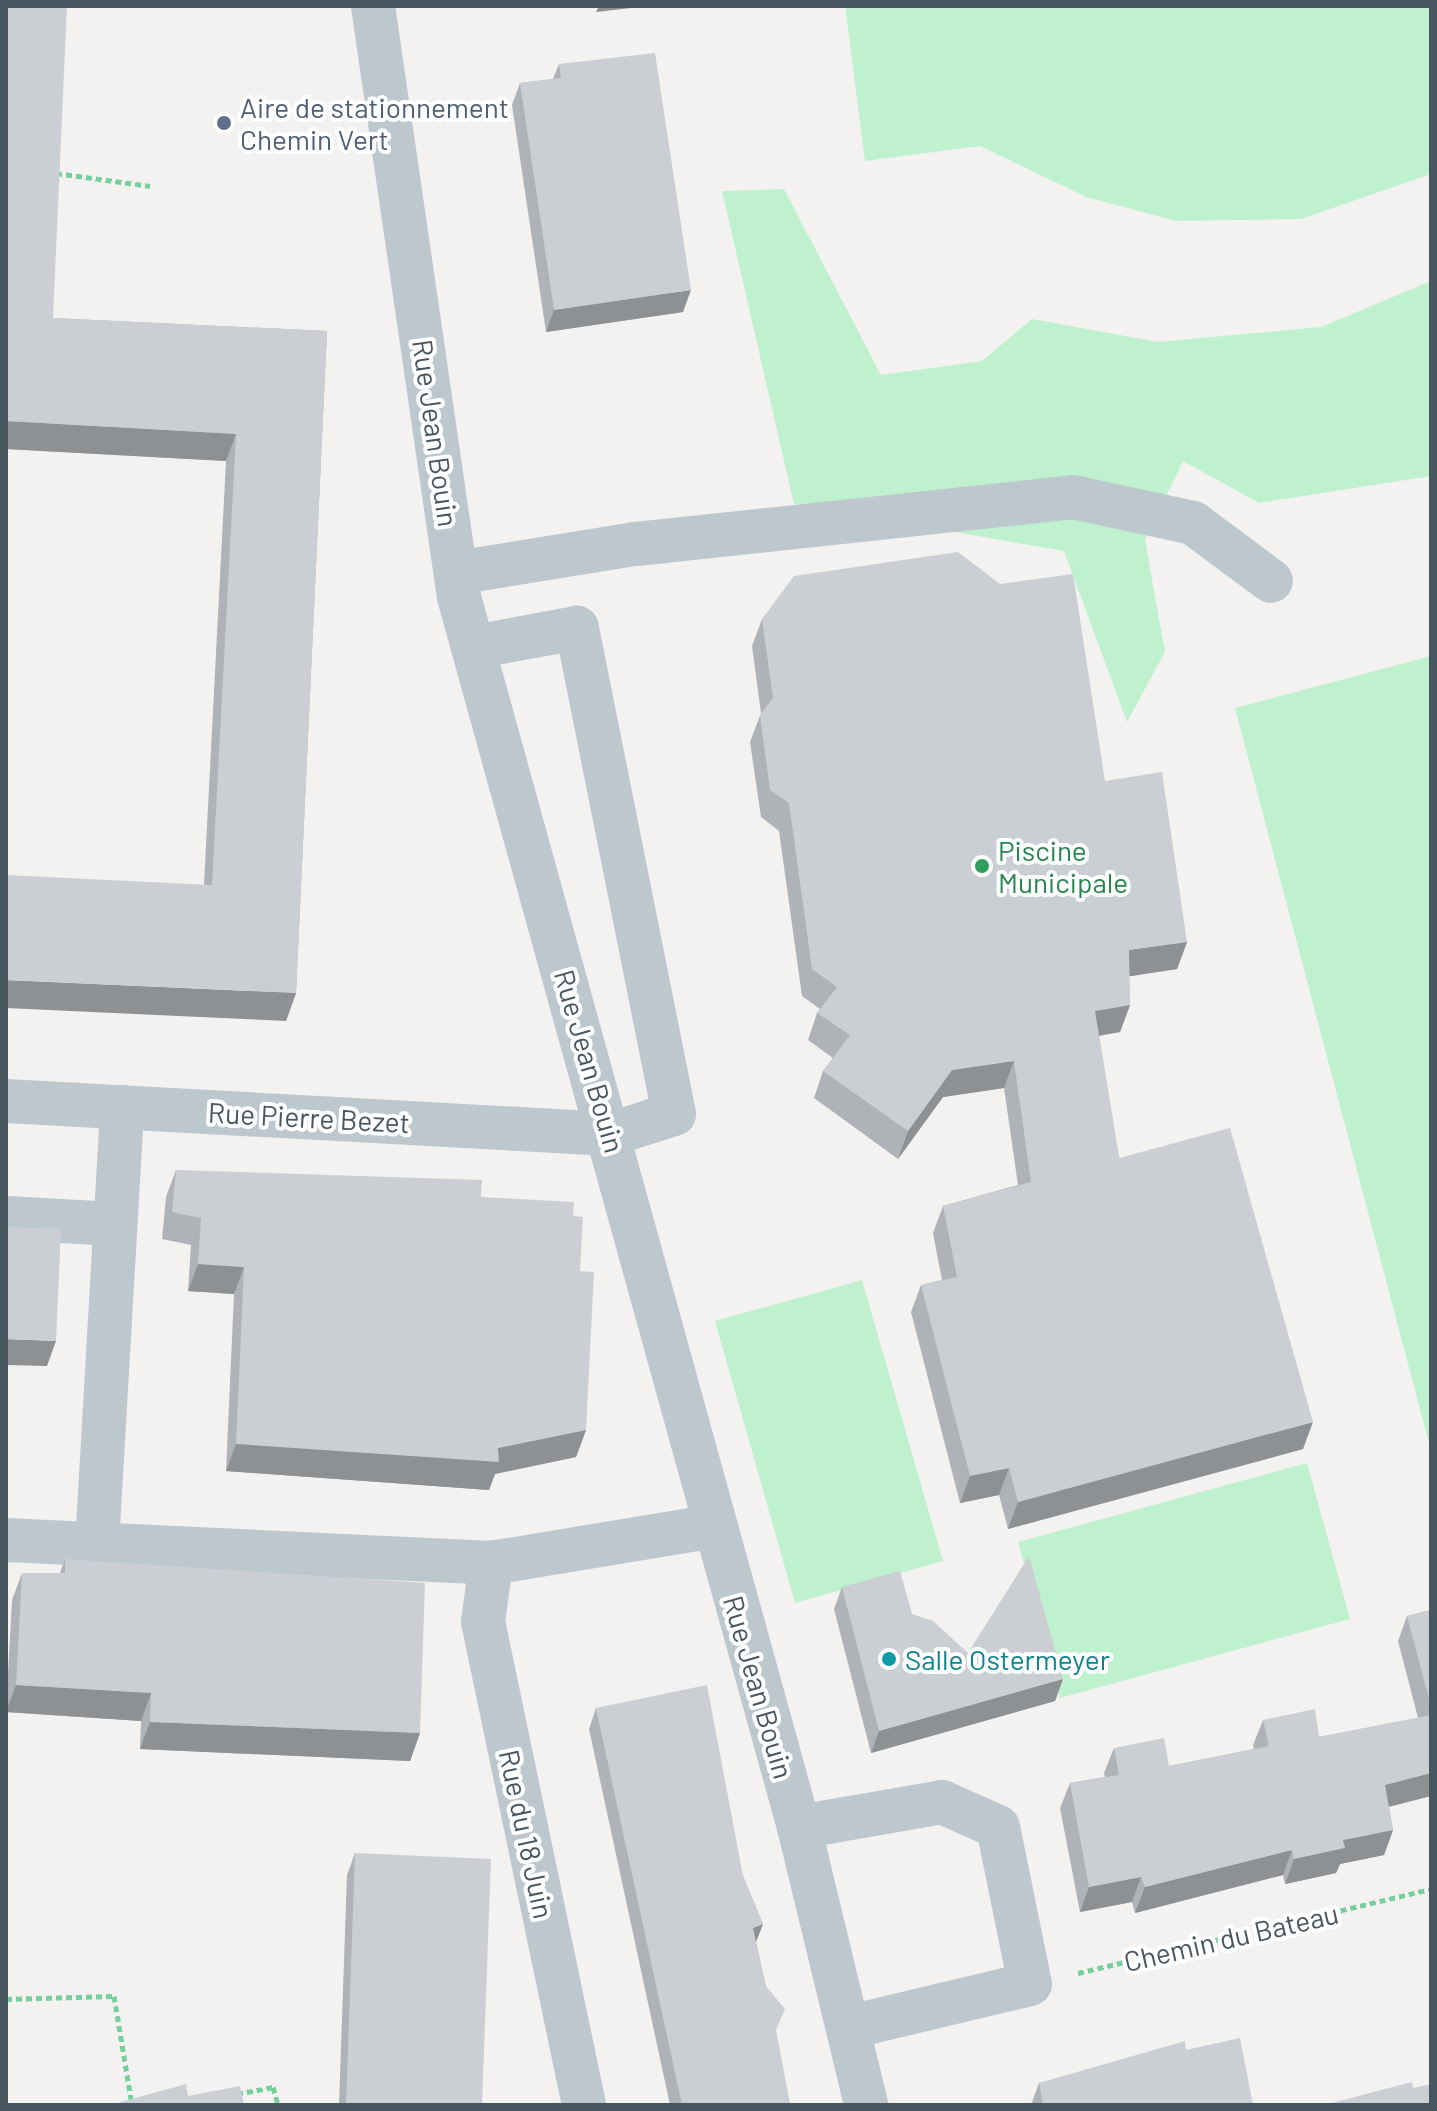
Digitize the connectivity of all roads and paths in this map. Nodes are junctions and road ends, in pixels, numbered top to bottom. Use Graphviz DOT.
graph roads {
  1 [pos="373,6"];
  2 [pos="51,172"];
  3 [pos="150,186"];
  4 [pos="456,573"];
  5 [pos="1271,581"];
  6 [pos="473,647"];
  7 [pos="6,1101"];
  8 [pos="122,1107"];
  9 [pos="611,1134"];
  10 [pos="6,1218"];
  11 [pos="115,1224"];
  12 [pos="715,1526"];
  13 [pos="6,1540"];
  14 [pos="97,1545"];
  15 [pos="491,1563"];
  16 [pos="799,1827"];
  17 [pos="1431,1889"];
  18 [pos="1030,1984"];
  19 [pos="6,1999"];
  20 [pos="849,2027"];
  21 [pos="226,2096"];
  22 [pos="132,2105"];
  23 [pos="278,2105"];
  24 [pos="584,2105"];
  25 [pos="866,2105"];
  1 -- 4 [label="street, Rue Jean Bouin"];
  2 -- 3 [label="path"];
  4 -- 5 [label="street"];
  4 -- 6 [label="street, Rue Jean Bouin"];
  6 -- 9 [label="street, Rue Jean Bouin"];
  6 -- 9 [label="street"];
  7 -- 8 [label="street, Rue Pierre Bezet"];
  8 -- 9 [label="street, Rue Pierre Bezet"];
  8 -- 11 [label="street"];
  9 -- 12 [label="street, Rue Jean Bouin"];
  10 -- 11 [label="street"];
  11 -- 14 [label="street"];
  12 -- 15 [label="street"];
  12 -- 16 [label="street, Rue Jean Bouin"];
  13 -- 14 [label="street"];
  14 -- 15 [label="street"];
  15 -- 24 [label="street, Rue du 18 Juin"];
  16 -- 18 [label="street"];
  16 -- 20 [label="street, Rue Jean Bouin"];
  17 -- 18 [label="path, Chemin du Bateau"];
  18 -- 20 [label="street"];
  19 -- 22 [label="path"];
  20 -- 25 [label="street, Rue Jean Bouin"];
  21 -- 23 [label="path"];
}
